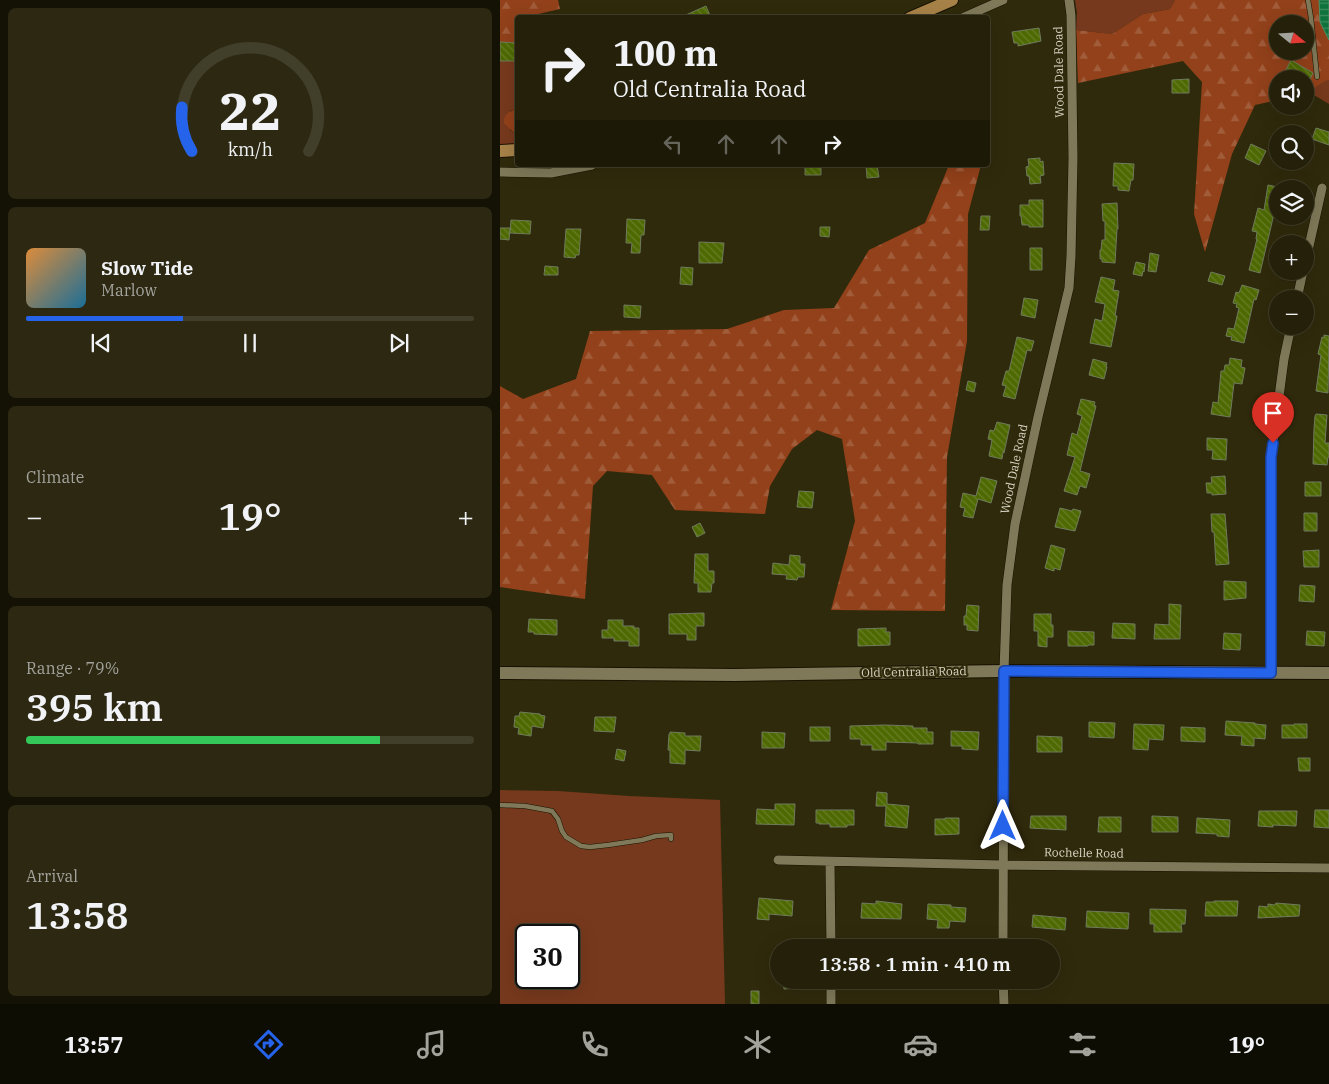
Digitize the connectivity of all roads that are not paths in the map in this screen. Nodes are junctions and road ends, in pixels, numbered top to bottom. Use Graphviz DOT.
graph roads {
  1 [pos="952,0"];
  2 [pos="1003,0"];
  3 [pos="1069,0"];
  4 [pos="1308,0"];
  5 [pos="917,15"];
  6 [pos="969,15"];
  7 [pos="1317,78"];
  8 [pos="515,150"];
  9 [pos="500,151"];
  10 [pos="582,167"];
  11 [pos="500,172"];
  12 [pos="1322,188"];
  13 [pos="1311,235"];
  14 [pos="1289,335"];
  15 [pos="1004,671"];
  16 [pos="1271,673"];
  17 [pos="1329,673"];
  18 [pos="500,674"];
  19 [pos="500,805"];
  20 [pos="671,840"];
  21 [pos="778,860"];
  22 [pos="830,862"];
  23 [pos="1002,865"];
  24 [pos="1329,868"];
  25 [pos="831,939"];
  26 [pos="1003,939"];
  27 [pos="831,989"];
  28 [pos="1003,989"];
  29 [pos="831,1004"];
  30 [pos="1004,1004"];
  1 -- 5 [label="main road"];
  2 -- 6 [label="street"];
  3 -- 15 [label="street, Wood Dale Road"];
  4 -- 7 [label="lane"];
  8 -- 9 [label="main road"];
  10 -- 11 [label="street"];
  12 -- 13 [label="street"];
  14 -- 16 [label="street"];
  15 -- 16 [label="street, Old Centralia Road"];
  15 -- 18 [label="street, Old Centralia Road"];
  15 -- 23 [label="street, Wood Dale Road"];
  16 -- 17 [label="street, Old Centralia Road"];
  19 -- 20 [label="lane"];
  21 -- 22 [label="street, Rochelle Road"];
  22 -- 23 [label="street, Rochelle Road"];
  22 -- 25 [label="street"];
  23 -- 24 [label="street, Rochelle Road"];
  23 -- 26 [label="street, Wood Dale Road"];
  27 -- 29 [label="street"];
  28 -- 30 [label="street"];
}
